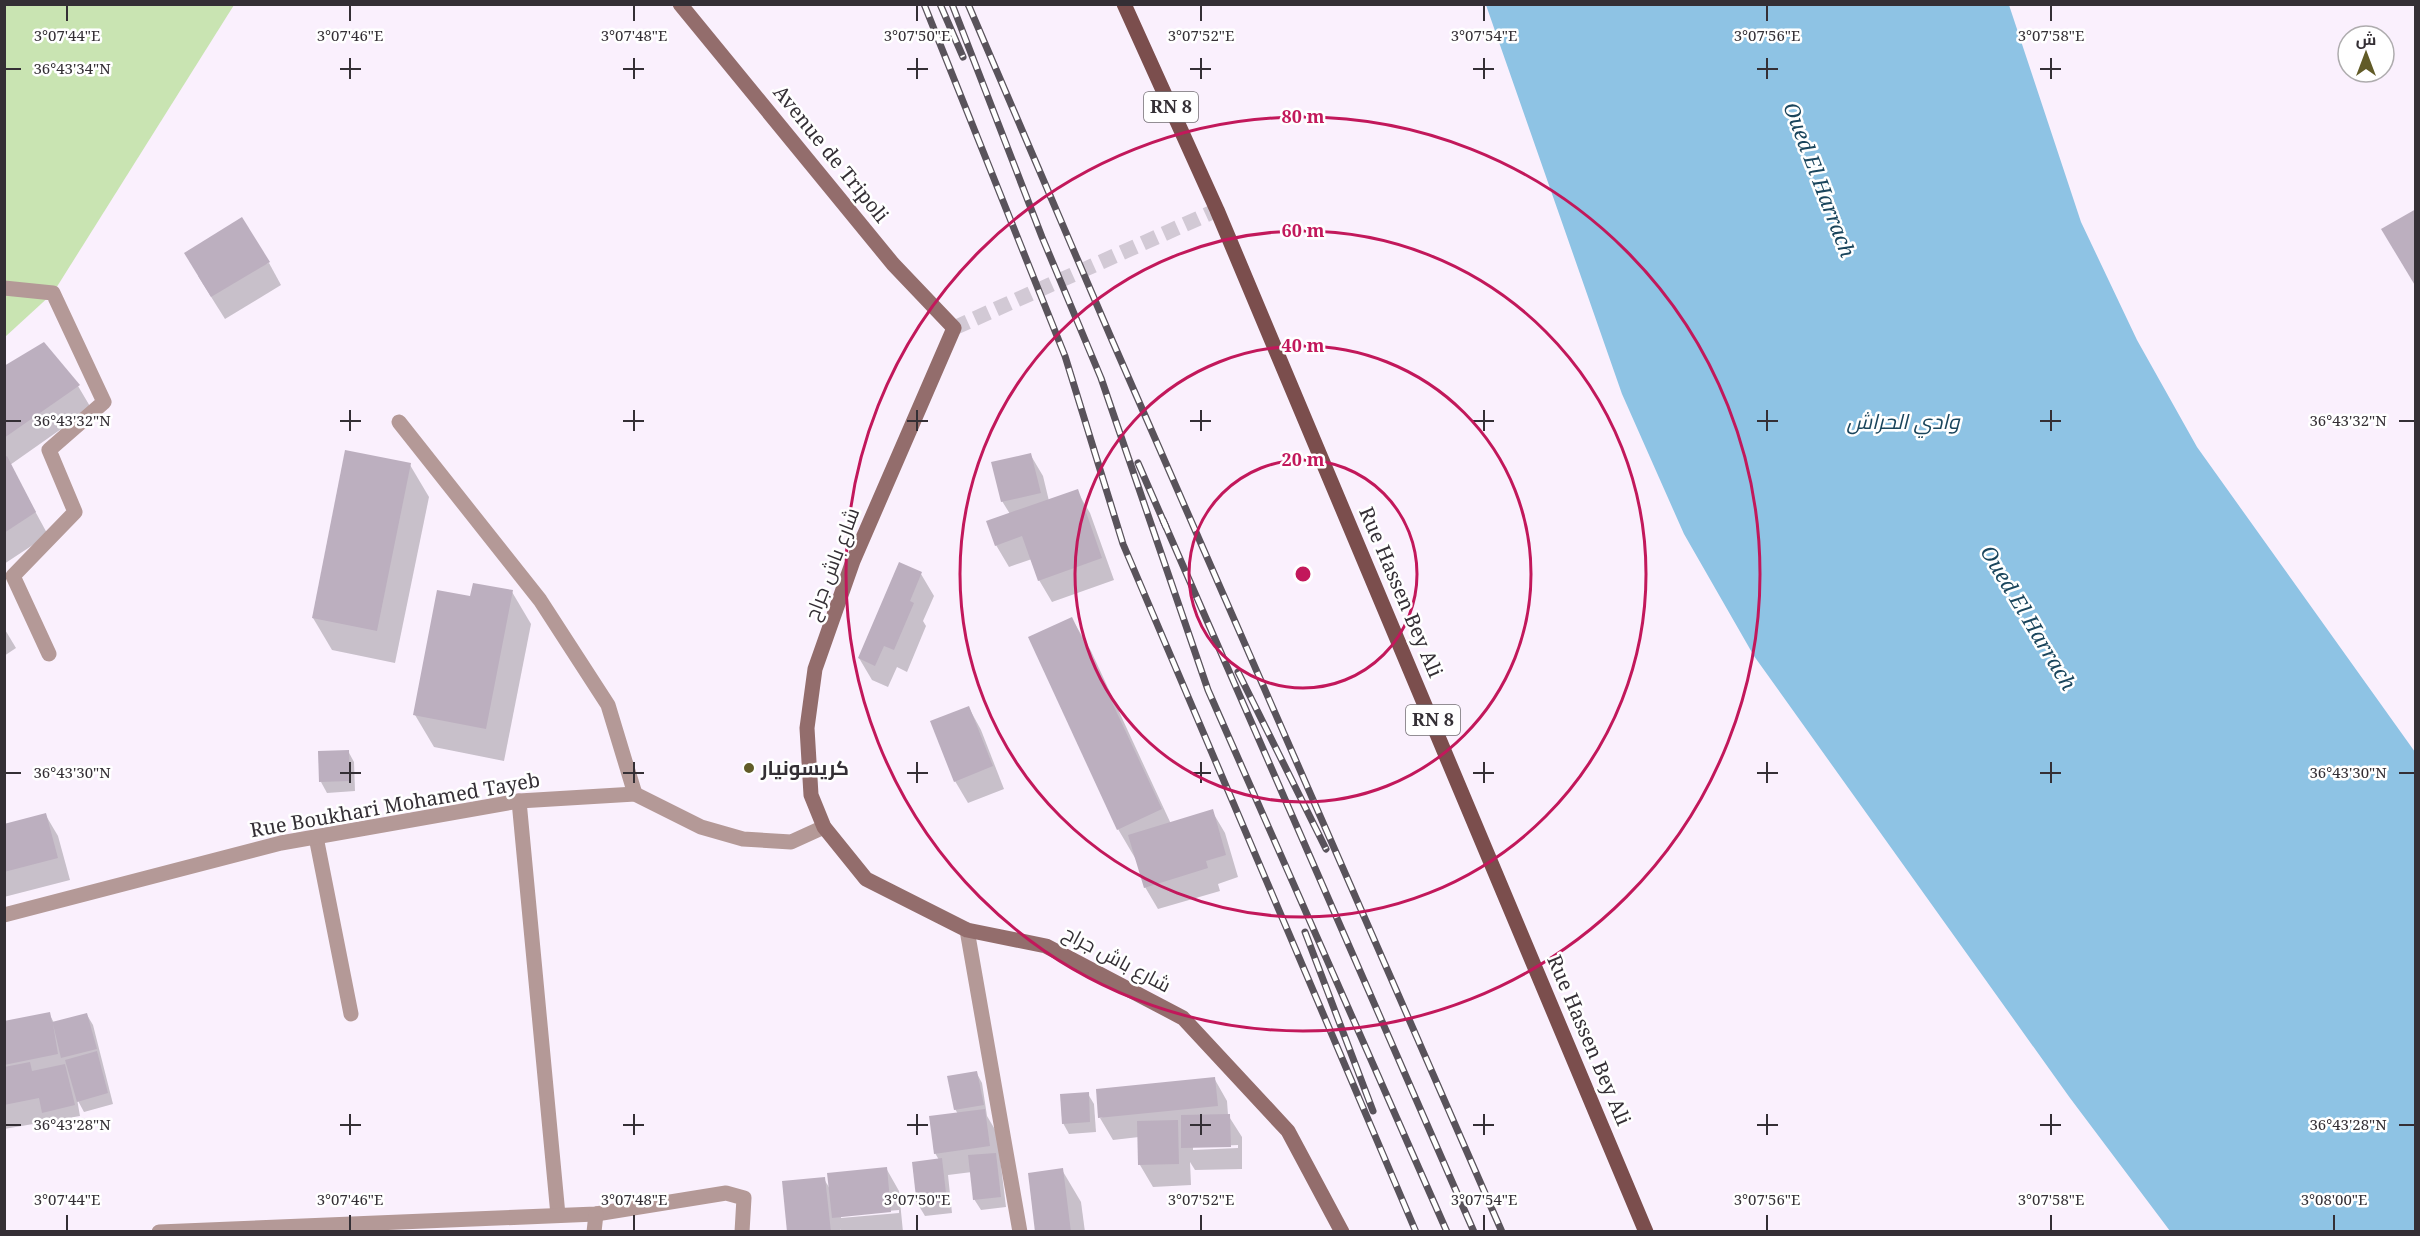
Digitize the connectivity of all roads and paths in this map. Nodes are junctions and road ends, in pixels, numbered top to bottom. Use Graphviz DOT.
graph roads {
  1 [pos="680,4"];
  2 [pos="1124,4"];
  3 [pos="4,288"];
  4 [pos="954,328"];
  5 [pos="399,422"];
  6 [pos="49,654"];
  7 [pos="635,794"];
  8 [pos="519,801"];
  9 [pos="824,826"];
  10 [pos="316,837"];
  11 [pos="4,915"];
  12 [pos="967,930"];
  13 [pos="351,1014"];
  14 [pos="596,1214"];
  15 [pos="558,1215"];
  16 [pos="385,1226"];
  17 [pos="186,1231"];
  18 [pos="159,1232"];
  19 [pos="594,1232"];
  20 [pos="742,1232"];
  21 [pos="1020,1232"];
  22 [pos="1342,1232"];
  23 [pos="1646,1232"];
  1 -- 4 [label="main road, Avenue de Tripoli"];
  2 -- 23 [label="main road, Rue Hassen Bey Ali / RN 8"];
  3 -- 6 [label="street"];
  4 -- 9 [label="main road, شارع باش جراح"];
  5 -- 7 [label="street"];
  7 -- 8 [label="street, Rue Boukhari Mohamed Tayeb"];
  7 -- 9 [label="street, Rue Boukhari Mohamed Tayeb"];
  8 -- 10 [label="street, Rue Boukhari Mohamed Tayeb"];
  8 -- 15 [label="street"];
  9 -- 12 [label="main road, شارع باش جراح"];
  10 -- 11 [label="street, Rue Boukhari Mohamed Tayeb"];
  10 -- 13 [label="street"];
  12 -- 21 [label="street"];
  12 -- 22 [label="main road, شارع باش جراح"];
  14 -- 15 [label="street"];
  14 -- 19 [label="street"];
  14 -- 20 [label="street"];
  15 -- 16 [label="street"];
  16 -- 17 [label="street"];
  17 -- 18 [label="street"];
}
